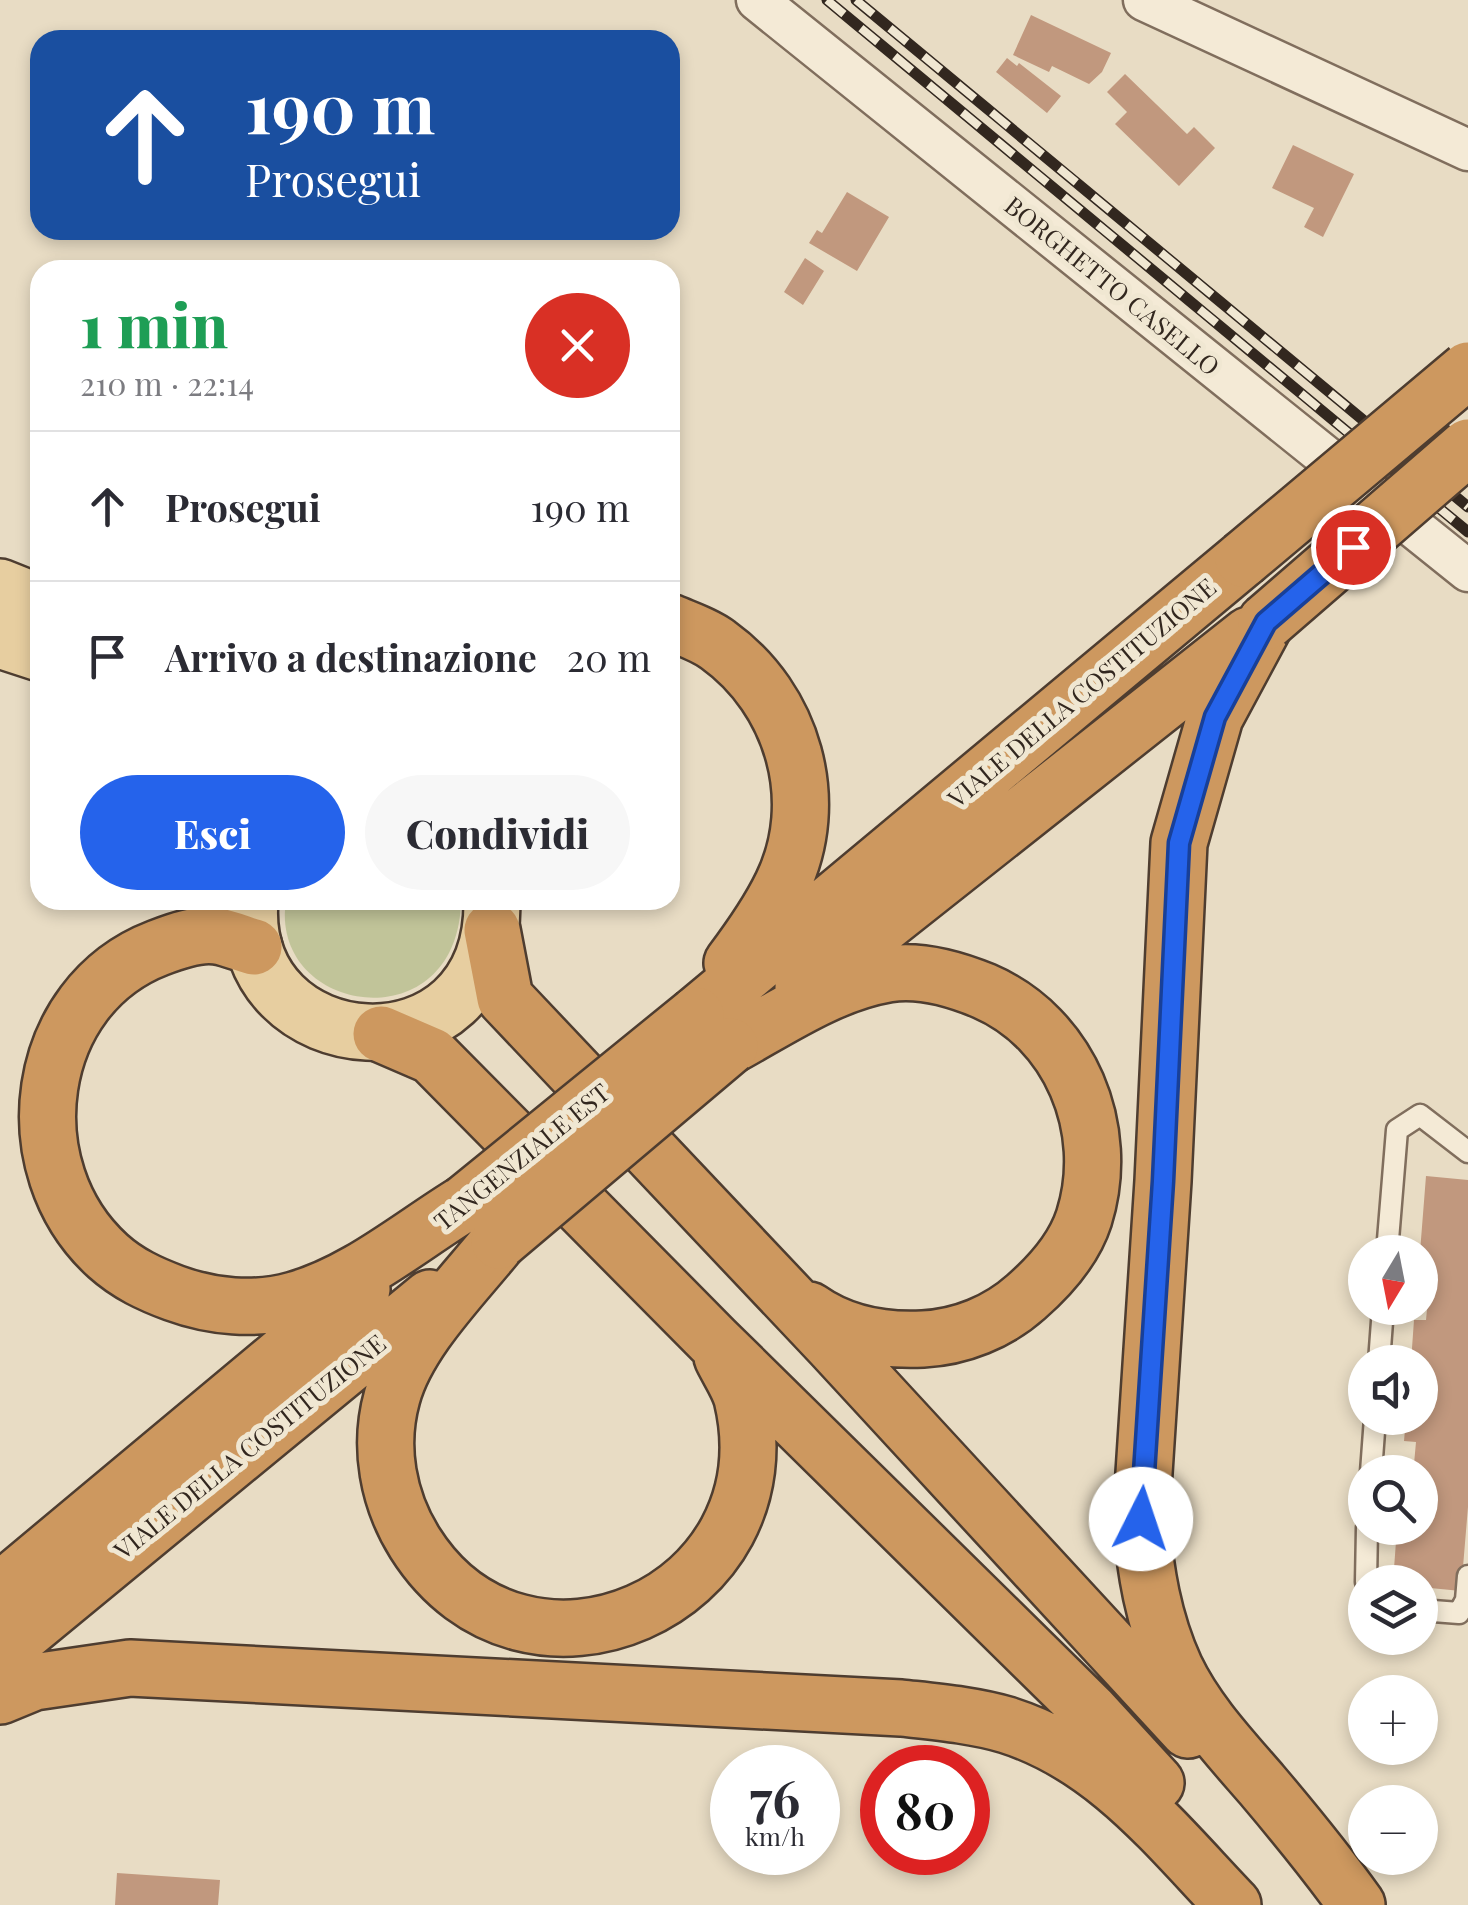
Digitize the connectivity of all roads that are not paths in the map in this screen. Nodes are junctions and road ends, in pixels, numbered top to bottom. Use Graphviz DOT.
graph roads {
  1 [pos="757,0"];
  2 [pos="1144,0"];
  3 [pos="1468,150"];
  4 [pos="1468,370"];
  5 [pos="1468,447"];
  6 [pos="1468,572"];
  7 [pos="0,586"];
  8 [pos="30,599"];
  9 [pos="1266,622"];
  10 [pos="680,627"];
  11 [pos="0,640"];
  12 [pos="30,649"];
  13 [pos="492,915"];
  14 [pos="252,924"];
  15 [pos="713,1030"];
  16 [pos="381,1034"];
  17 [pos="1468,1152"];
  18 [pos="482,1222"];
  19 [pos="1389,1235"];
  20 [pos="778,1288"];
  21 [pos="348,1300"];
  22 [pos="714,1340"];
  23 [pos="1468,1576"];
  24 [pos="0,1591"];
  25 [pos="1438,1611"];
  26 [pos="0,1652"];
  27 [pos="0,1696"];
  28 [pos="1233,1905"];
  29 [pos="1268,1905"];
  30 [pos="1349,1905"];
  31 [pos="1357,1905"];
  1 -- 6 [label="street, BORGHETTO CASELLO"];
  2 -- 3 [label="street"];
  4 -- 15 [label="highway, VIALE DELLA COSTITUZIONE, bridge"];
  5 -- 9 [label="highway, bridge"];
  7 -- 8 [label="main road"];
  9 -- 15 [label="highway"];
  9 -- 31 [label="highway"];
  10 -- 15 [label="highway"];
  11 -- 12 [label="main road"];
  13 -- 16 [label="main road"];
  13 -- 20 [label="highway"];
  14 -- 16 [label="main road"];
  14 -- 18 [label="highway"];
  15 -- 18 [label="highway, TANGENZIALE EST, bridge"];
  15 -- 20 [label="highway"];
  16 -- 22 [label="highway"];
  17 -- 19 [label="lane"];
  18 -- 21 [label="highway, TANGENZIALE EST"];
  18 -- 22 [label="highway"];
  18 -- 26 [label="highway, VIALE DELLA COSTITUZIONE"];
  20 -- 30 [label="highway"];
  21 -- 24 [label="highway, VIALE DELLA COSTITUZIONE"];
  22 -- 29 [label="highway"];
  23 -- 25 [label="lane"];
  27 -- 28 [label="highway"];
}
